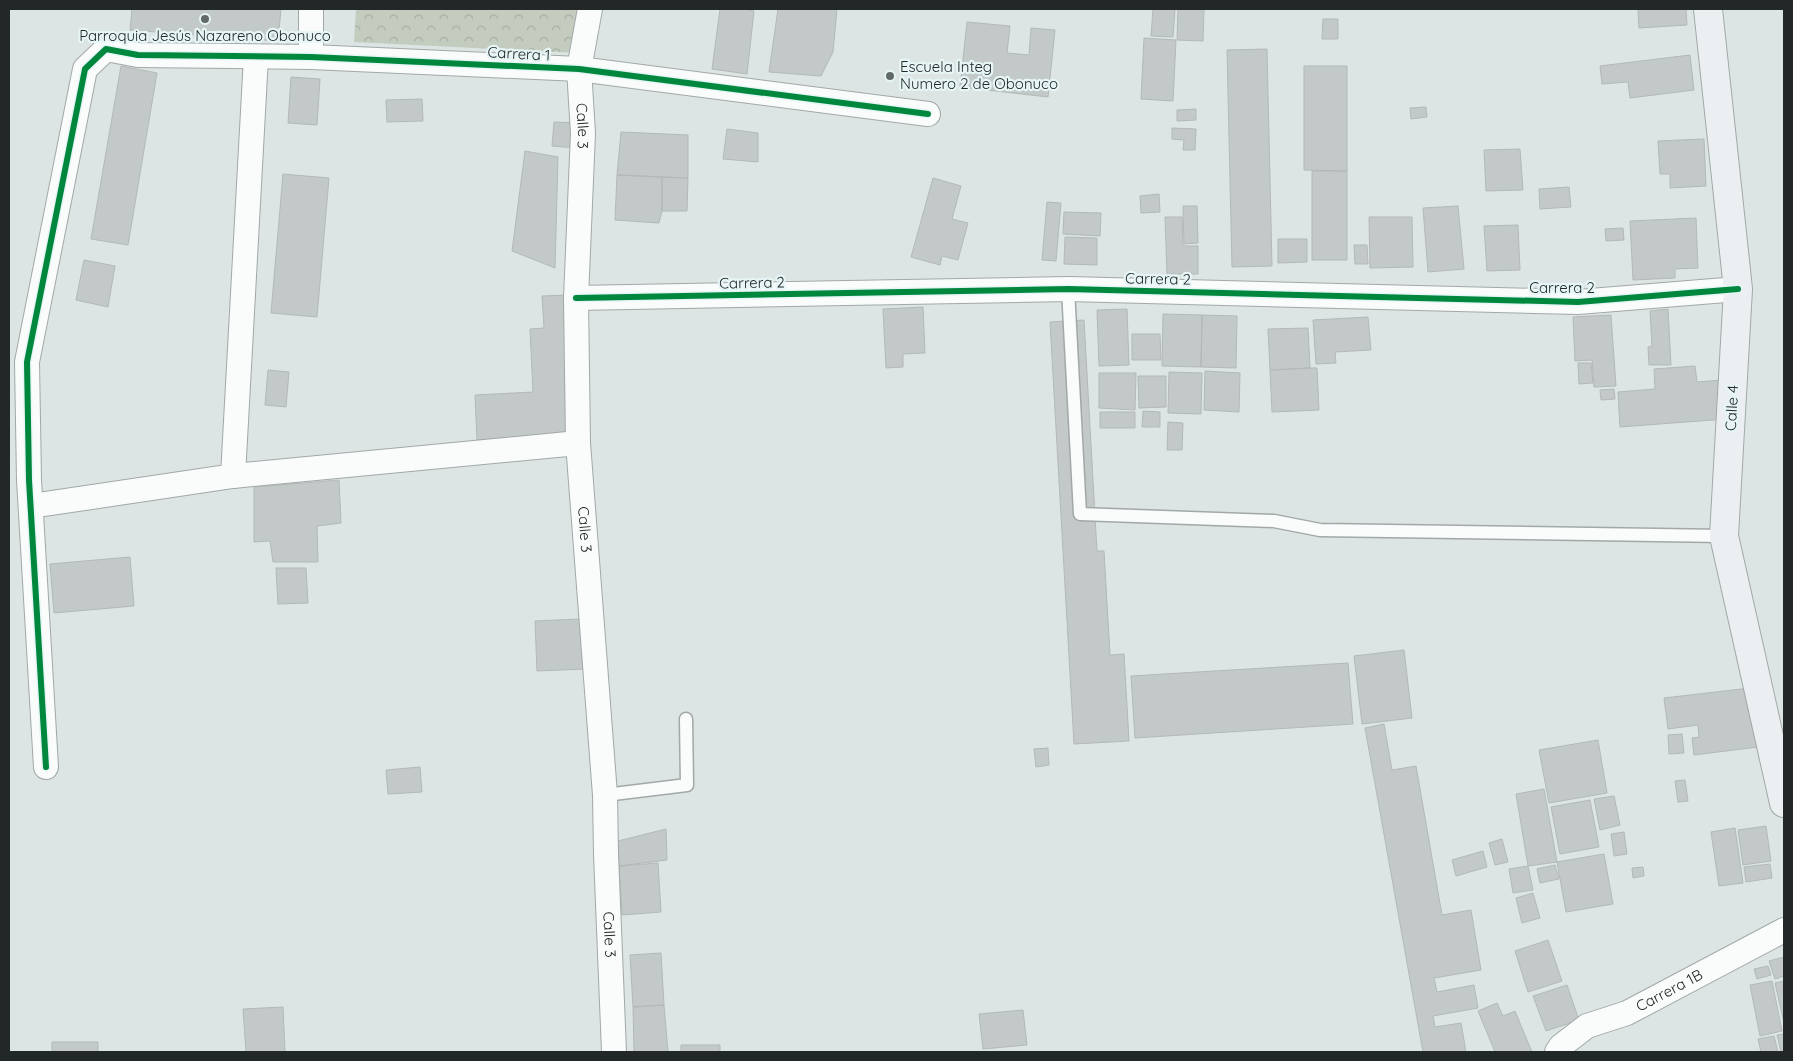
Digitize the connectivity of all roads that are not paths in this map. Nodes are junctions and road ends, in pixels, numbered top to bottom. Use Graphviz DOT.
graph roads {
  1 [pos="311,9"];
  2 [pos="590,9"];
  3 [pos="1708,9"];
  4 [pos="256,56"];
  5 [pos="311,57"];
  6 [pos="579,69"];
  7 [pos="928,114"];
  8 [pos="1068,289"];
  9 [pos="1738,289"];
  10 [pos="576,298"];
  11 [pos="18,364"];
  12 [pos="578,443"];
  13 [pos="233,476"];
  14 [pos="31,506"];
  15 [pos="1724,536"];
  16 [pos="686,720"];
  17 [pos="46,767"];
  18 [pos="605,794"];
  19 [pos="1784,803"];
  20 [pos="1784,930"];
  21 [pos="614,1052"];
  22 [pos="1558,1052"];
  1 -- 5 [label="street"];
  2 -- 6 [label="street, Calle 3"];
  3 -- 9 [label="street, Calle 4"];
  4 -- 5 [label="street, Carrera 1"];
  4 -- 11 [label="street, Carrera 1"];
  4 -- 13 [label="street"];
  5 -- 6 [label="street, Carrera 1"];
  6 -- 7 [label="street, Carrera 1"];
  6 -- 10 [label="street, Calle 3"];
  8 -- 9 [label="street, Carrera 2"];
  8 -- 10 [label="street, Carrera 2"];
  8 -- 15 [label="lane"];
  9 -- 15 [label="street, Calle 4"];
  10 -- 12 [label="street, Calle 3"];
  11 -- 14 [label="street"];
  12 -- 13 [label="street"];
  12 -- 18 [label="street, Calle 3"];
  13 -- 14 [label="street"];
  14 -- 17 [label="street"];
  15 -- 19 [label="street, Calle 4"];
  16 -- 18 [label="lane"];
  18 -- 21 [label="street, Calle 3"];
  20 -- 22 [label="street, Carrera 1B"];
}
